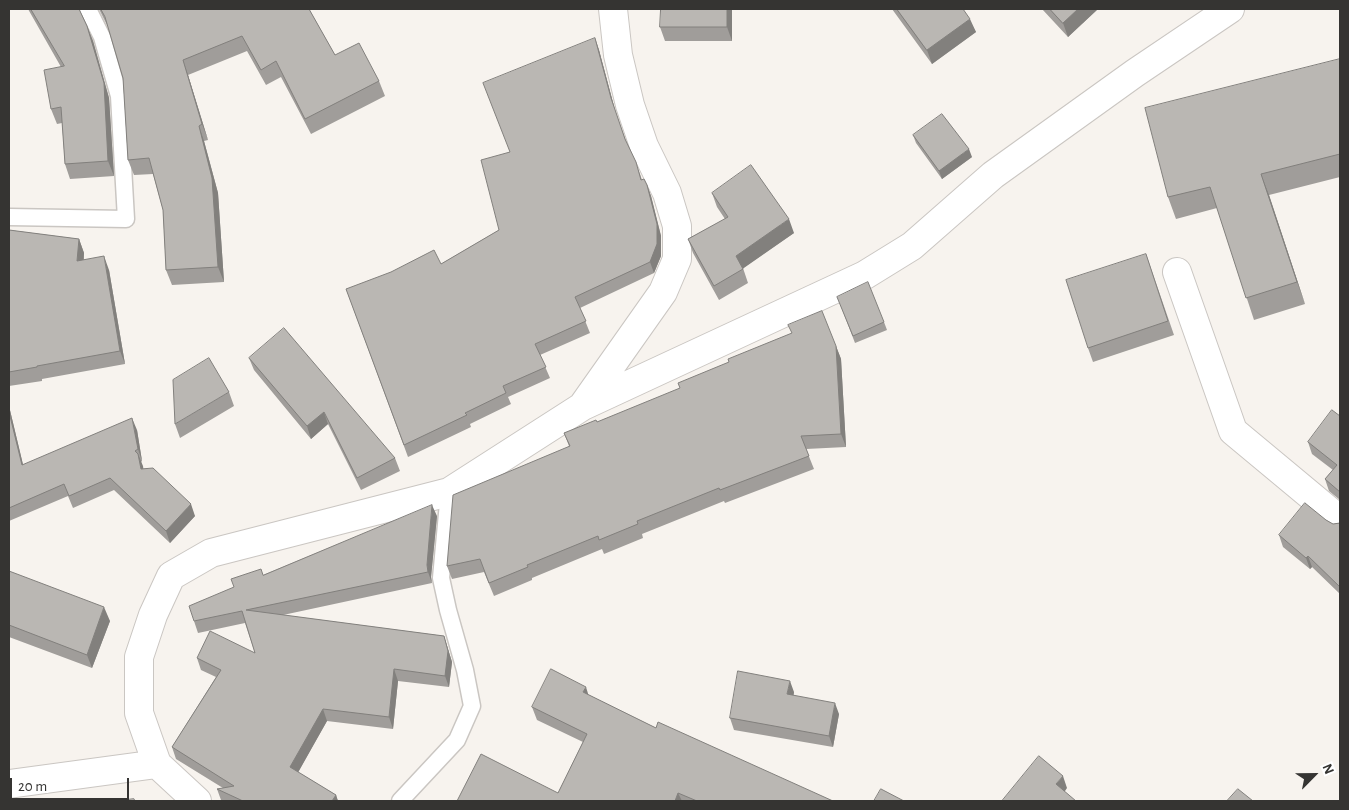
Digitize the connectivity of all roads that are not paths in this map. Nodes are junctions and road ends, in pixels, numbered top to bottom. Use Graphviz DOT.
graph roads {
  1 [pos="88,9"];
  2 [pos="613,9"];
  3 [pos="1230,9"];
  4 [pos="9,218"];
  5 [pos="1178,272"];
  6 [pos="583,406"];
  7 [pos="449,492"];
  8 [pos="1340,520"];
  9 [pos="157,764"];
  10 [pos="9,784"];
  11 [pos="197,801"];
  12 [pos="400,801"];
  1 -- 4 [label="lane"];
  2 -- 6 [label="street"];
  3 -- 6 [label="street"];
  5 -- 8 [label="street"];
  6 -- 7 [label="street"];
  7 -- 9 [label="street"];
  7 -- 12 [label="lane"];
  9 -- 10 [label="street"];
  9 -- 11 [label="street"];
}
